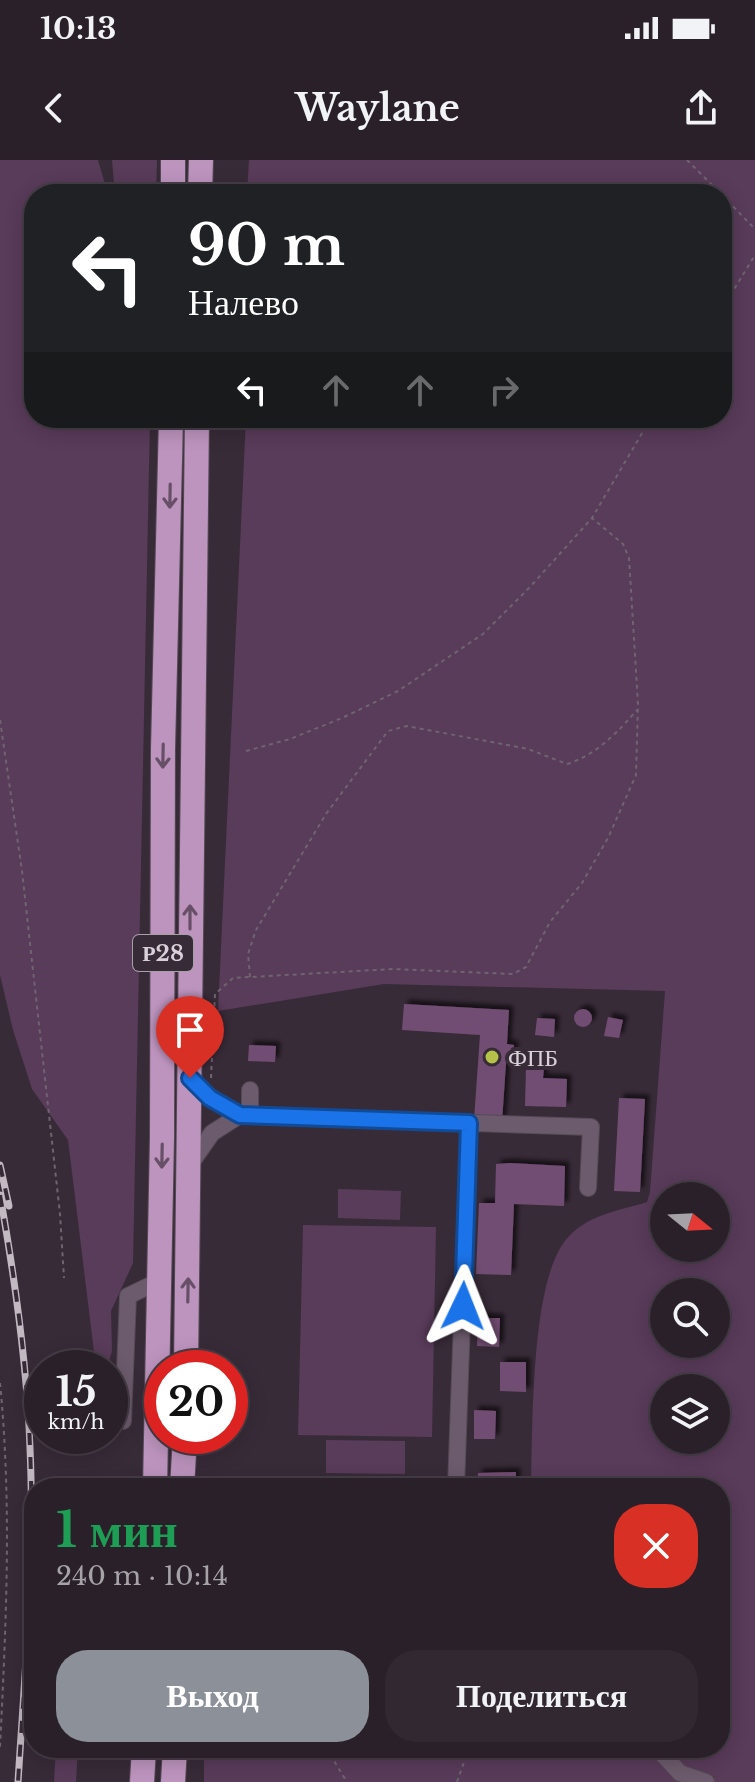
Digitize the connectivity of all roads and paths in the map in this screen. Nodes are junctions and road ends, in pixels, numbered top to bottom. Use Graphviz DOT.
graph roads {
  1 [pos="173,160"];
  2 [pos="201,160"];
  3 [pos="687,160"];
  4 [pos="173,184"];
  5 [pos="200,184"];
  6 [pos="710,184"];
  7 [pos="732,206"];
  8 [pos="755,229"];
  9 [pos="755,255"];
  10 [pos="732,293"];
  11 [pos="171,428"];
  12 [pos="197,428"];
  13 [pos="645,428"];
  14 [pos="592,518"];
  15 [pos="638,709"];
  16 [pos="0,720"];
  17 [pos="246,751"];
  18 [pos="250,978"];
  19 [pos="190,1078"];
  20 [pos="250,1090"];
  21 [pos="210,1098"];
  22 [pos="245,1115"];
  23 [pos="469,1123"];
  24 [pos="189,1166"];
  25 [pos="588,1188"];
  26 [pos="64,1278"];
  27 [pos="159,1281"];
  28 [pos="125,1350"];
  29 [pos="186,1350"];
  30 [pos="0,1383"];
  31 [pos="184,1454"];
  32 [pos="155,1478"];
  33 [pos="183,1478"];
  34 [pos="456,1478"];
  35 [pos="0,1747"];
  36 [pos="143,1758"];
  37 [pos="174,1758"];
  38 [pos="332,1758"];
  39 [pos="465,1758"];
  40 [pos="666,1758"];
  41 [pos="142,1782"];
  42 [pos="173,1782"];
  43 [pos="347,1782"];
  44 [pos="457,1782"];
  45 [pos="706,1782"];
  1 -- 4 [label="highway"];
  2 -- 5 [label="highway"];
  3 -- 6 [label="path"];
  7 -- 8 [label="path"];
  9 -- 10 [label="path"];
  11 -- 27 [label="highway, Р28, one-way"];
  19 -- 12 [label="highway, Р28, one-way"];
  13 -- 14 [label="path"];
  14 -- 15 [label="path"];
  14 -- 17 [label="path"];
  15 -- 18 [label="path"];
  15 -- 18 [label="path"];
  16 -- 26 [label="path"];
  18 -- 21 [label="path"];
  19 -- 21 [label="lane"];
  19 -- 24 [label="highway, Р28"];
  20 -- 22 [label="lane"];
  21 -- 22 [label="lane"];
  22 -- 23 [label="lane"];
  22 -- 24 [label="lane"];
  23 -- 25 [label="lane"];
  23 -- 34 [label="lane"];
  29 -- 24 [label="highway, Р28, one-way"];
  27 -- 28 [label="lane"];
  27 -- 32 [label="highway, Р28"];
  30 -- 35 [label="path"];
  31 -- 33 [label="highway"];
  36 -- 41 [label="highway"];
  37 -- 42 [label="highway"];
  38 -- 43 [label="path"];
  39 -- 44 [label="path"];
  40 -- 45 [label="lane"];
}
